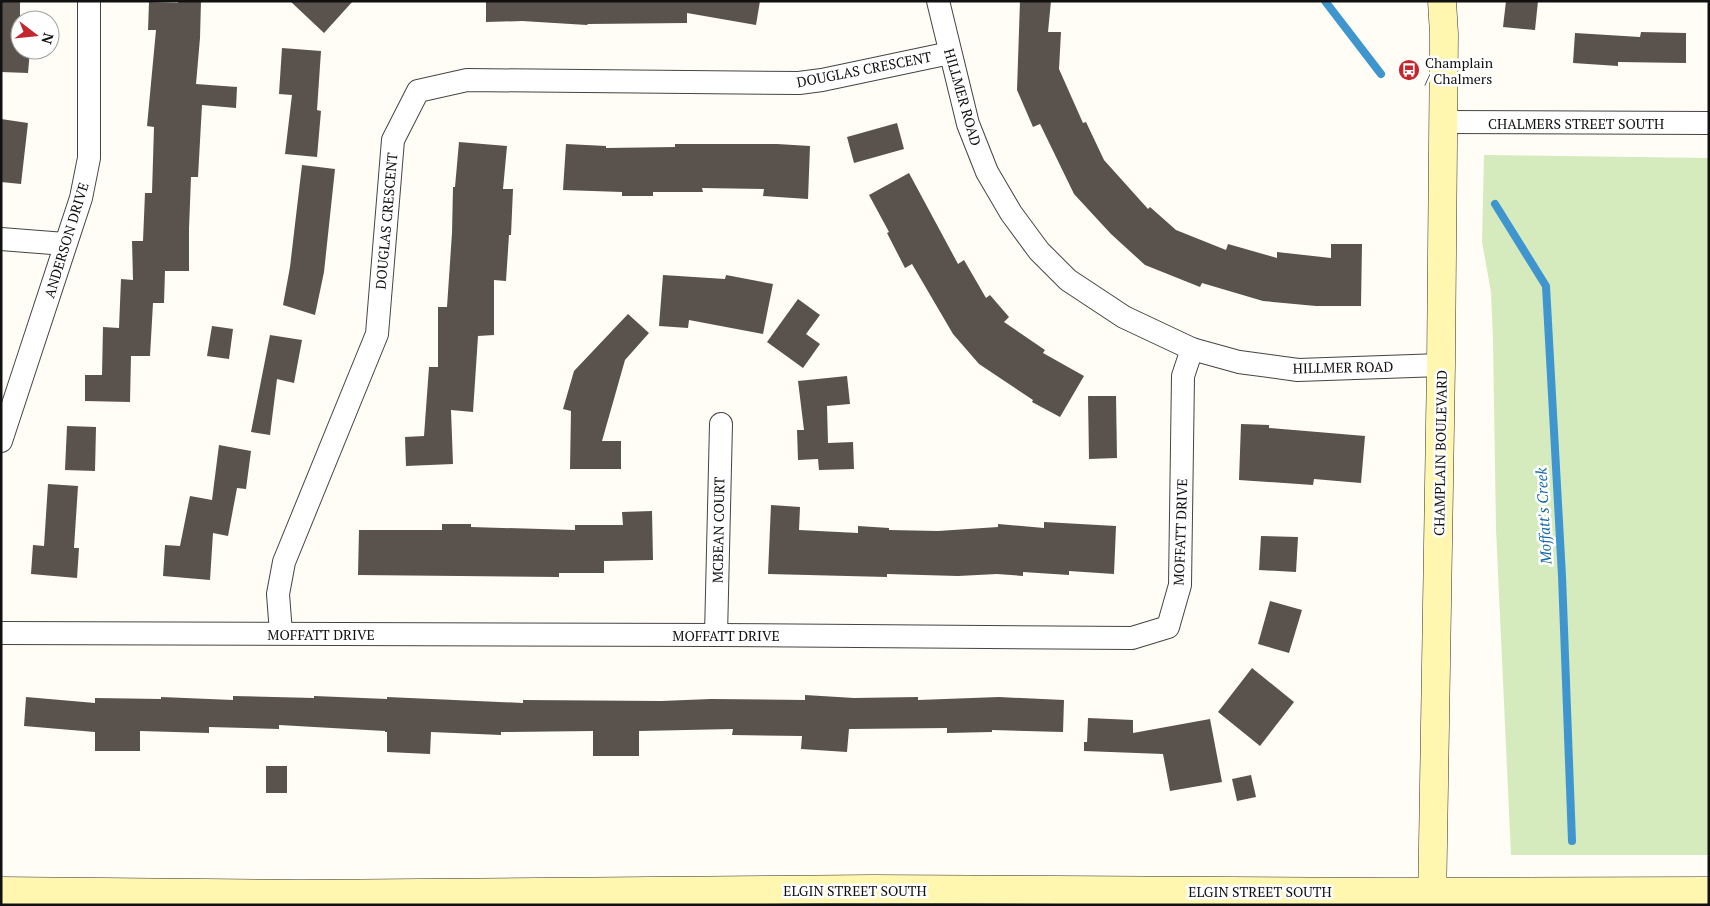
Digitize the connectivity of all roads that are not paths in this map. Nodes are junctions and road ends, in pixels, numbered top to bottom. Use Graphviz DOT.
graph roads {
  1 [pos="89,1"];
  2 [pos="938,1"];
  3 [pos="1442,1"];
  4 [pos="950,53"];
  5 [pos="1444,122"];
  6 [pos="1709,123"];
  7 [pos="1,240"];
  8 [pos="65,244"];
  9 [pos="1192,349"];
  10 [pos="1442,365"];
  11 [pos="721,424"];
  12 [pos="1,441"];
  13 [pos="280,633"];
  14 [pos="1,634"];
  15 [pos="716,635"];
  16 [pos="1709,890"];
  17 [pos="1,891"];
  18 [pos="873,897"];
  19 [pos="44,898"];
  20 [pos="1432,898"];
  1 -- 8 [label="street, ANDERSON DRIVE"];
  2 -- 4 [label="street, HILLMER ROAD"];
  3 -- 5 [label="street, CHAMPLAIN BOULEVARD"];
  4 -- 9 [label="street, HILLMER ROAD"];
  4 -- 13 [label="street, DOUGLAS CRESCENT"];
  5 -- 6 [label="street, CHALMERS STREET SOUTH"];
  5 -- 10 [label="street, CHAMPLAIN BOULEVARD"];
  7 -- 8 [label="street"];
  8 -- 12 [label="street, ANDERSON DRIVE"];
  9 -- 10 [label="street, HILLMER ROAD"];
  9 -- 15 [label="street, MOFFATT DRIVE"];
  10 -- 20 [label="street, CHAMPLAIN BOULEVARD"];
  11 -- 15 [label="street, MCBEAN COURT"];
  13 -- 14 [label="street, MOFFATT DRIVE"];
  13 -- 15 [label="street, MOFFATT DRIVE"];
  16 -- 20 [label="street, ELGIN STREET SOUTH"];
  17 -- 19 [label="street, ELGIN STREET SOUTH"];
  18 -- 19 [label="street, ELGIN STREET SOUTH"];
  18 -- 20 [label="street, ELGIN STREET SOUTH"];
}
